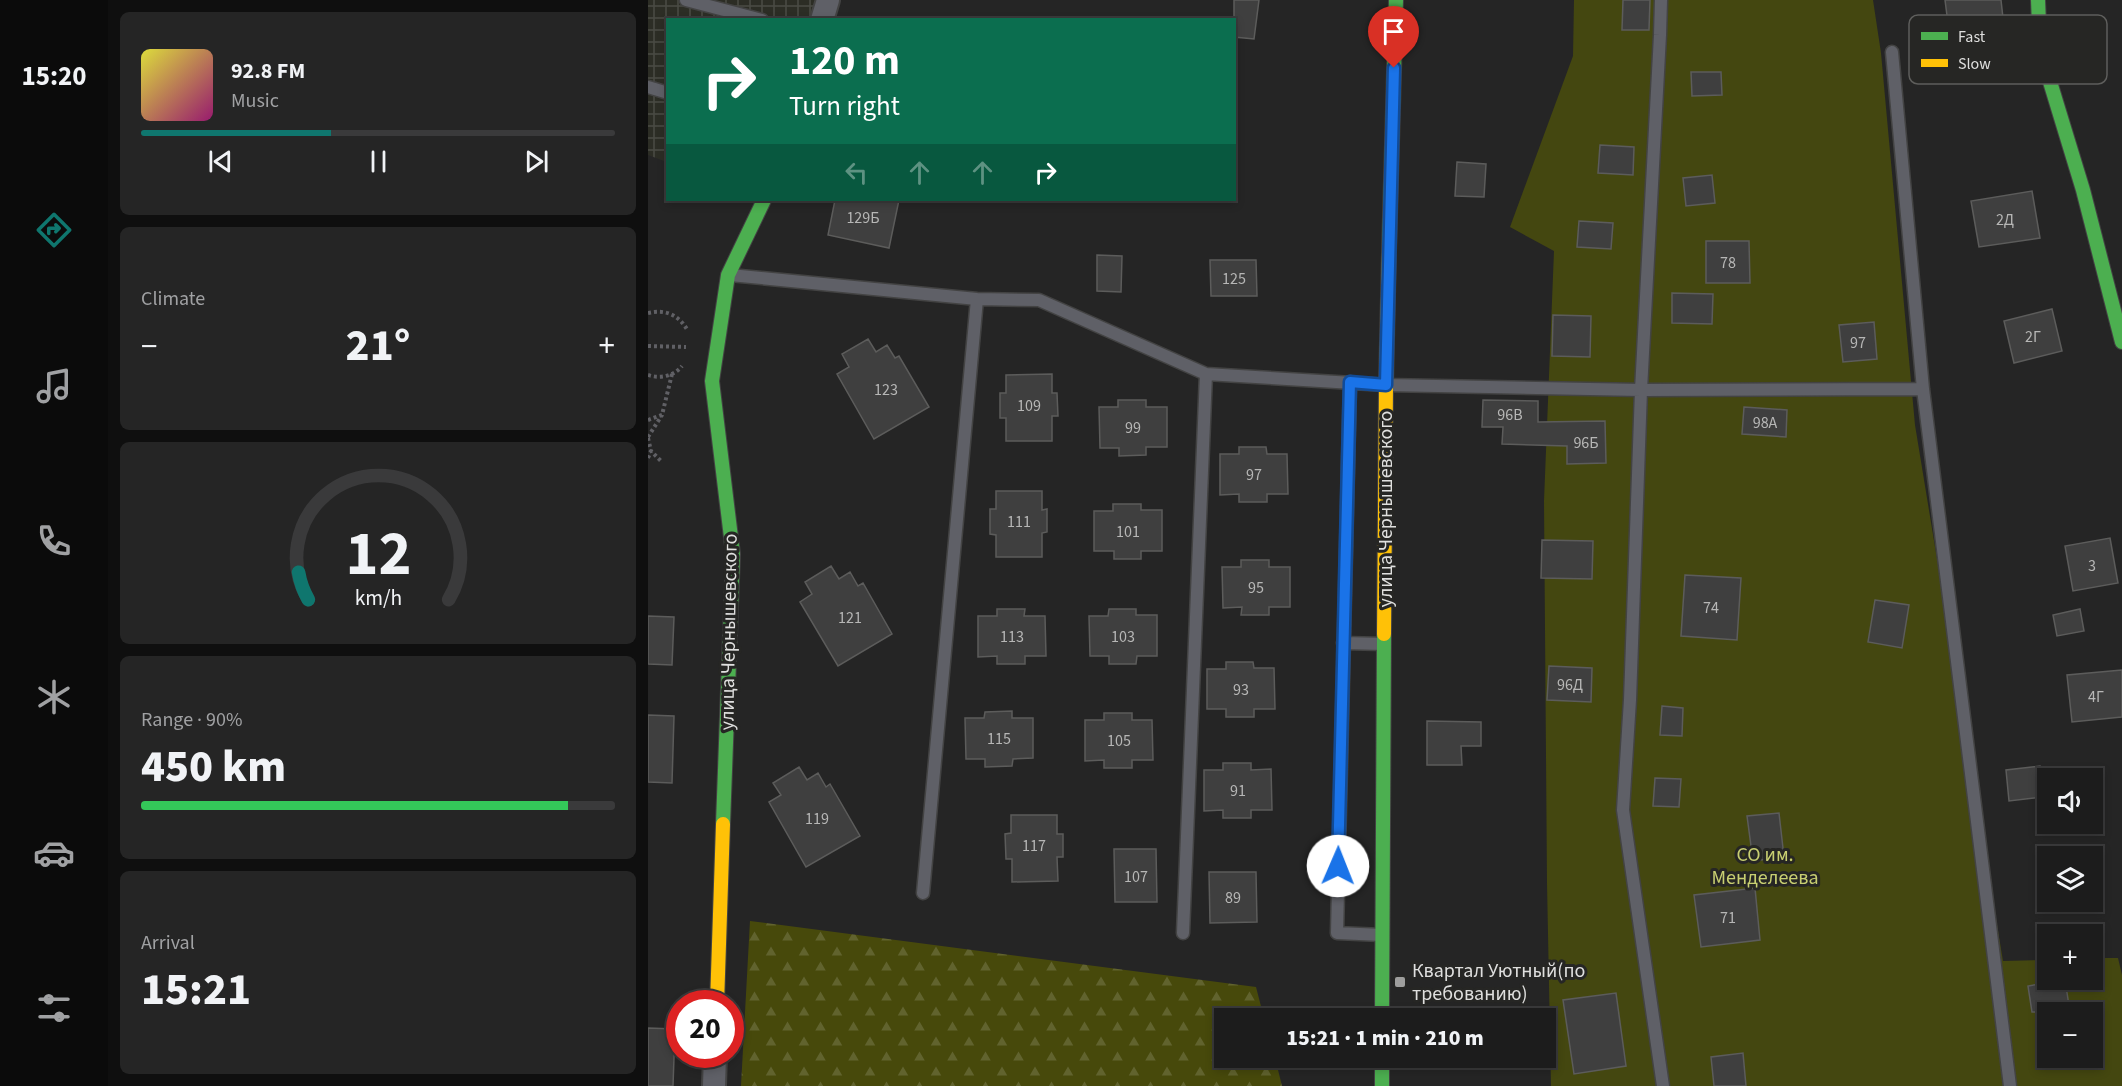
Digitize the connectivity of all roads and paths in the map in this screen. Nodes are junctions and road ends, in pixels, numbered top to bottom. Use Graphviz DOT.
graph roads {
  1 [pos="686,0"];
  2 [pos="828,0"];
  3 [pos="1396,0"];
  4 [pos="1660,0"];
  5 [pos="2038,0"];
  6 [pos="2039,15"];
  7 [pos="754,18"];
  8 [pos="823,18"];
  9 [pos="1892,52"];
  10 [pos="2051,84"];
  11 [pos="648,87"];
  12 [pos="666,92"];
  13 [pos="764,201"];
  14 [pos="728,275"];
  15 [pos="977,299"];
  16 [pos="648,313"];
  17 [pos="689,336"];
  18 [pos="2122,342"];
  19 [pos="691,343"];
  20 [pos="648,346"];
  21 [pos="684,364"];
  22 [pos="672,373"];
  23 [pos="1206,374"];
  24 [pos="648,375"];
  25 [pos="1350,382"];
  26 [pos="1386,385"];
  27 [pos="1923,389"];
  28 [pos="1641,390"];
  29 [pos="662,415"];
  30 [pos="648,420"];
  31 [pos="648,437"];
  32 [pos="651,451"];
  33 [pos="648,458"];
  34 [pos="661,461"];
  35 [pos="1343,644"];
  36 [pos="1384,644"];
  37 [pos="923,892"];
  38 [pos="1183,933"];
  39 [pos="1382,935"];
  40 [pos="717,990"];
  41 [pos="1382,1008"];
  42 [pos="715,1068"];
  43 [pos="1382,1068"];
  44 [pos="714,1086"];
  45 [pos="1382,1086"];
  46 [pos="1663,1086"];
  47 [pos="2010,1086"];
  1 -- 7 [label="lane"];
  2 -- 8 [label="street"];
  3 -- 26 [label="street, улица Чернышевского"];
  4 -- 28 [label="lane"];
  5 -- 6 [label="street"];
  9 -- 27 [label="lane"];
  10 -- 18 [label="street"];
  11 -- 12 [label="lane"];
  13 -- 14 [label="street, улица Чернышевского"];
  14 -- 15 [label="lane"];
  14 -- 40 [label="street, улица Чернышевского"];
  15 -- 23 [label="lane"];
  15 -- 37 [label="lane"];
  16 -- 17 [label="path"];
  19 -- 20 [label="path"];
  21 -- 22 [label="path"];
  22 -- 24 [label="path"];
  22 -- 29 [label="path"];
  23 -- 25 [label="lane"];
  23 -- 38 [label="lane"];
  25 -- 26 [label="lane"];
  25 -- 35 [label="lane"];
  26 -- 28 [label="lane"];
  26 -- 36 [label="street, улица Чернышевского"];
  27 -- 28 [label="lane"];
  27 -- 47 [label="lane"];
  28 -- 46 [label="lane"];
  29 -- 30 [label="path"];
  29 -- 31 [label="path"];
  31 -- 32 [label="path"];
  32 -- 33 [label="path"];
  32 -- 34 [label="path"];
  35 -- 36 [label="lane"];
  35 -- 39 [label="lane"];
  36 -- 39 [label="street, улица Чернышевского"];
  39 -- 41 [label="street, улица Чернышевского"];
  42 -- 44 [label="street"];
  43 -- 45 [label="street"];
}
